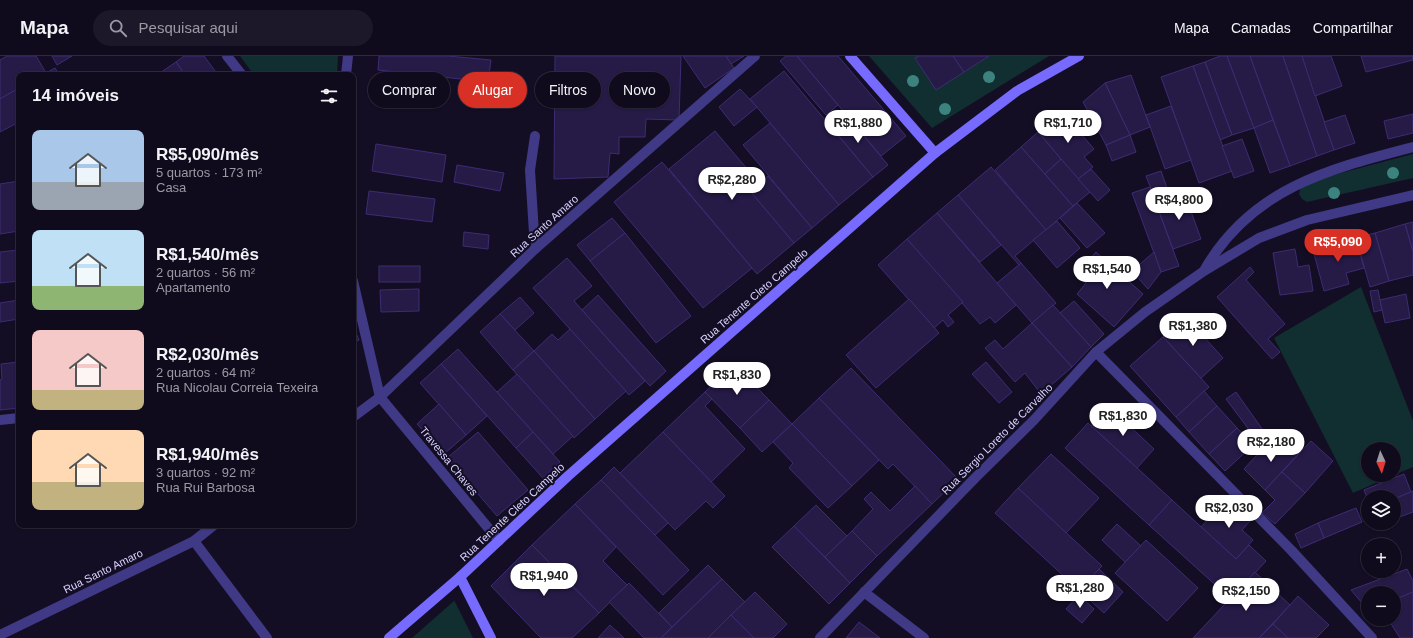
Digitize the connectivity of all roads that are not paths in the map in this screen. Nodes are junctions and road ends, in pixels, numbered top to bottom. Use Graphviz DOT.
graph roads {
  1 [pos="228,56"];
  2 [pos="348,56"];
  3 [pos="755,56"];
  4 [pos="850,56"];
  5 [pos="1079,56"];
  6 [pos="240,72"];
  7 [pos="346,72"];
  8 [pos="535,136"];
  9 [pos="1413,147"];
  10 [pos="935,153"];
  11 [pos="1413,195"];
  12 [pos="535,249"];
  13 [pos="1204,271"];
  14 [pos="356,294"];
  15 [pos="1096,352"];
  16 [pos="380,397"];
  17 [pos="356,415"];
  18 [pos="16,418"];
  19 [pos="0,420"];
  20 [pos="210,528"];
  21 [pos="194,541"];
  22 [pos="499,541"];
  23 [pos="460,577"];
  24 [pos="864,592"];
  25 [pos="0,634"];
  26 [pos="267,638"];
  27 [pos="389,638"];
  28 [pos="491,638"];
  29 [pos="820,638"];
  30 [pos="924,638"];
  31 [pos="1372,638"];
  1 -- 6 [label="street"];
  2 -- 7 [label="street"];
  3 -- 12 [label="street, Rua Santo Amaro"];
  4 -- 10 [label="main road"];
  5 -- 10 [label="main road, Rua Tenente Cleto Campelo"];
  8 -- 12 [label="street"];
  9 -- 13 [label="street, Rua Sergio Loreto de Carvalho"];
  10 -- 22 [label="main road, Rua Tenente Cleto Campelo"];
  11 -- 13 [label="street, Rua Sergio Loreto de Carvalho"];
  12 -- 16 [label="street, Rua Santo Amaro"];
  13 -- 15 [label="street, Rua Sergio Loreto de Carvalho"];
  14 -- 16 [label="street"];
  15 -- 24 [label="street, Rua Sergio Loreto de Carvalho"];
  15 -- 31 [label="street"];
  16 -- 17 [label="street, Rua Santo Amaro"];
  16 -- 22 [label="street, Travessa Chaves"];
  18 -- 19 [label="street"];
  20 -- 21 [label="street, Rua Santo Amaro"];
  21 -- 25 [label="street, Rua Santo Amaro"];
  21 -- 26 [label="street"];
  22 -- 23 [label="main road, Rua Tenente Cleto Campelo"];
  23 -- 27 [label="main road, Rua Tenente Cleto Campelo"];
  23 -- 28 [label="main road"];
  24 -- 29 [label="street, Rua Sergio Loreto de Carvalho"];
  24 -- 30 [label="street"];
}
